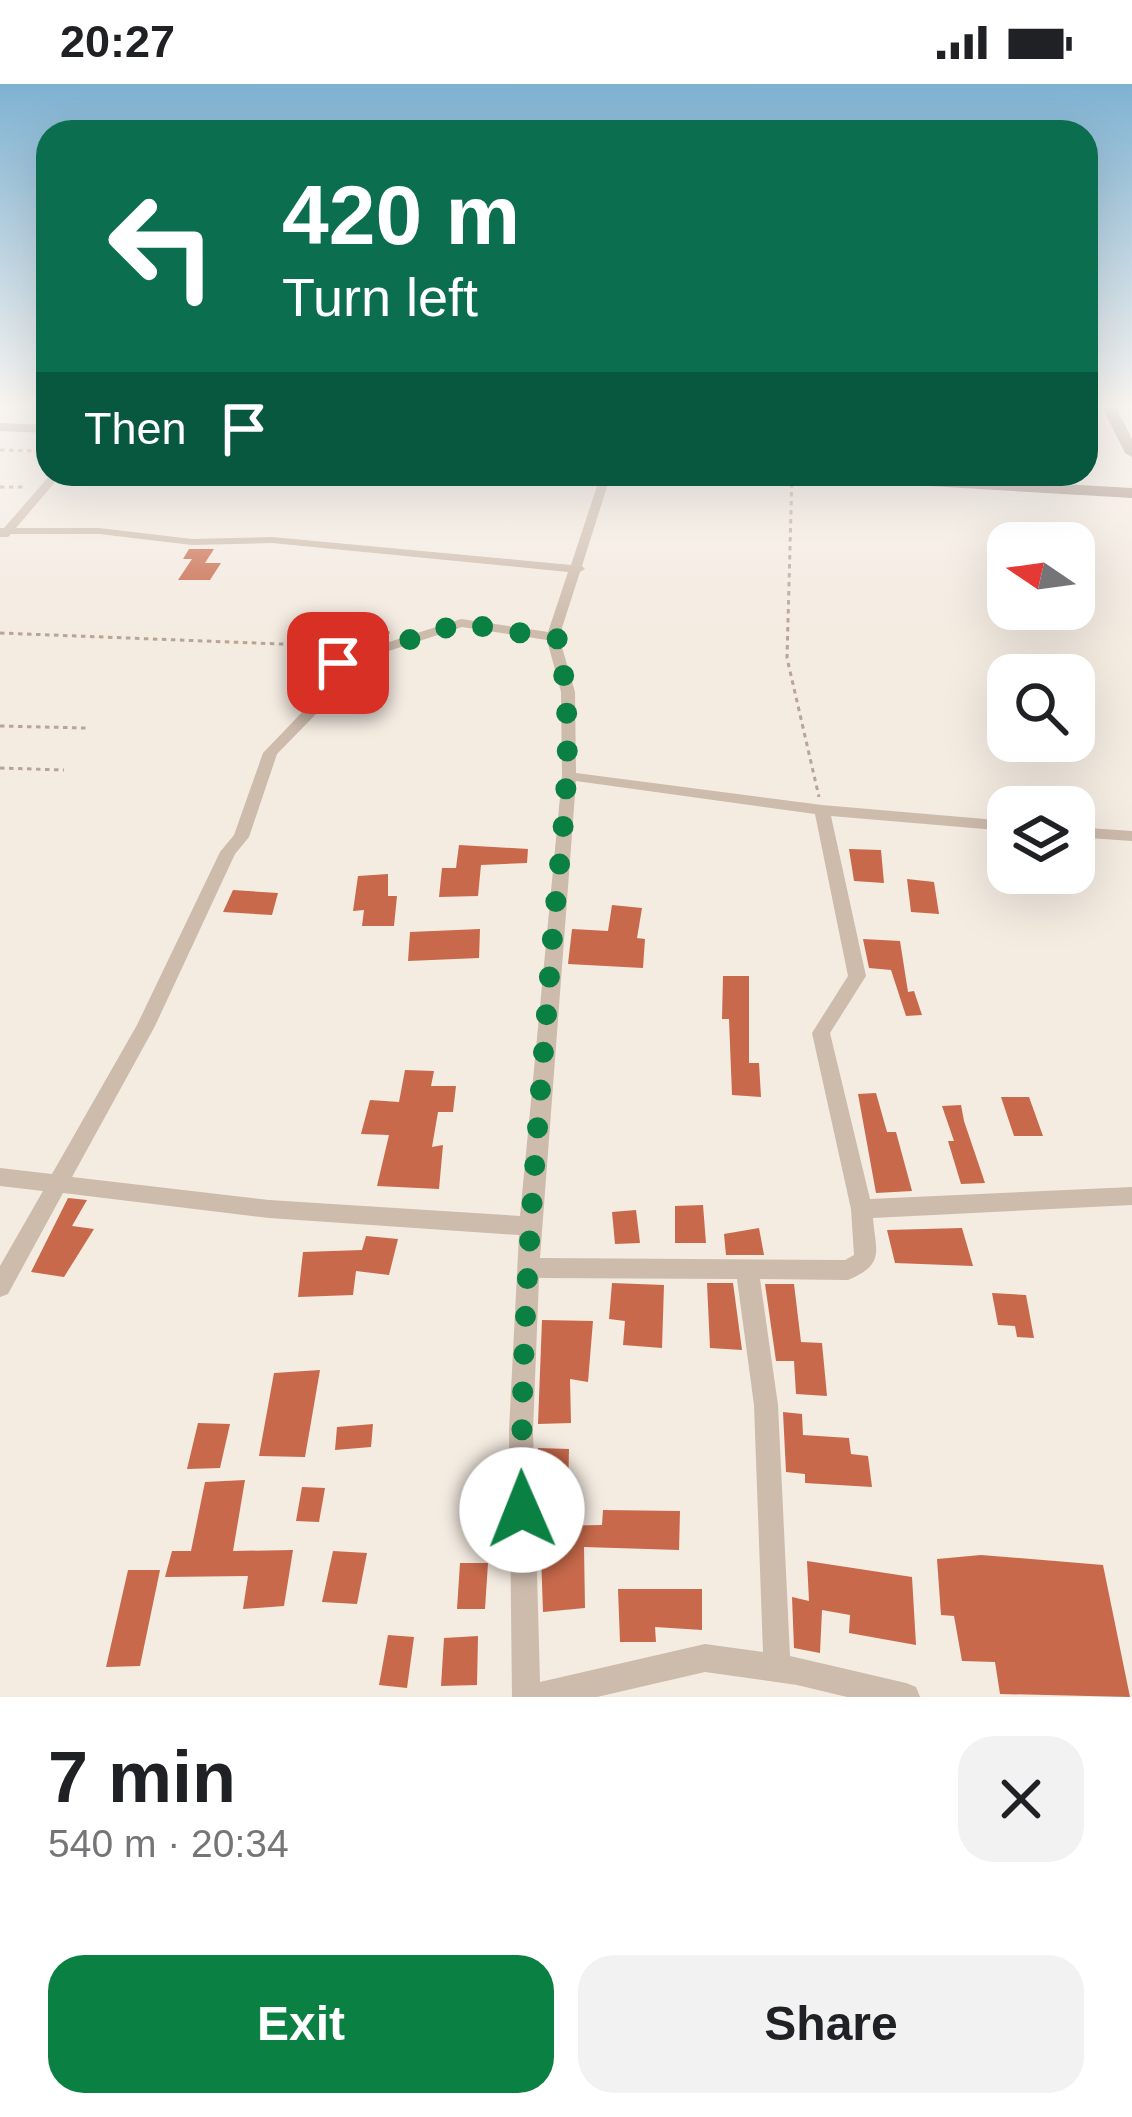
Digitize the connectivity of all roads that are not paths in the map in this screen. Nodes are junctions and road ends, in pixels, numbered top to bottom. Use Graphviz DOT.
graph roads {
  1 [pos="47,486"];
  2 [pos="603,486"];
  3 [pos="1014,486"];
  4 [pos="1132,493"];
  5 [pos="3,534"];
  6 [pos="579,569"];
  7 [pos="553,637"];
  8 [pos="569,776"];
  9 [pos="822,810"];
  10 [pos="987,824"];
  11 [pos="1095,833"];
  12 [pos="1132,836"];
  13 [pos="0,1177"];
  14 [pos="61,1184"];
  15 [pos="1132,1196"];
  16 [pos="862,1209"];
  17 [pos="530,1226"];
  18 [pos="530,1268"];
  19 [pos="747,1268"];
  20 [pos="0,1288"];
  21 [pos="778,1667"];
  22 [pos="526,1697"];
  23 [pos="536,1697"];
  24 [pos="906,1697"];
  1 -- 5 [label="street"];
  2 -- 6 [label="street"];
  3 -- 4 [label="street"];
  5 -- 6 [label="street"];
  6 -- 7 [label="street"];
  7 -- 8 [label="street"];
  7 -- 14 [label="street"];
  8 -- 9 [label="street"];
  8 -- 17 [label="street"];
  9 -- 10 [label="street"];
  9 -- 16 [label="street"];
  11 -- 12 [label="street"];
  13 -- 14 [label="street"];
  14 -- 17 [label="street"];
  14 -- 20 [label="street"];
  15 -- 16 [label="street"];
  16 -- 19 [label="street"];
  17 -- 18 [label="street"];
  18 -- 19 [label="street"];
  18 -- 22 [label="street"];
  19 -- 21 [label="street"];
  21 -- 23 [label="street"];
  21 -- 24 [label="street"];
}
